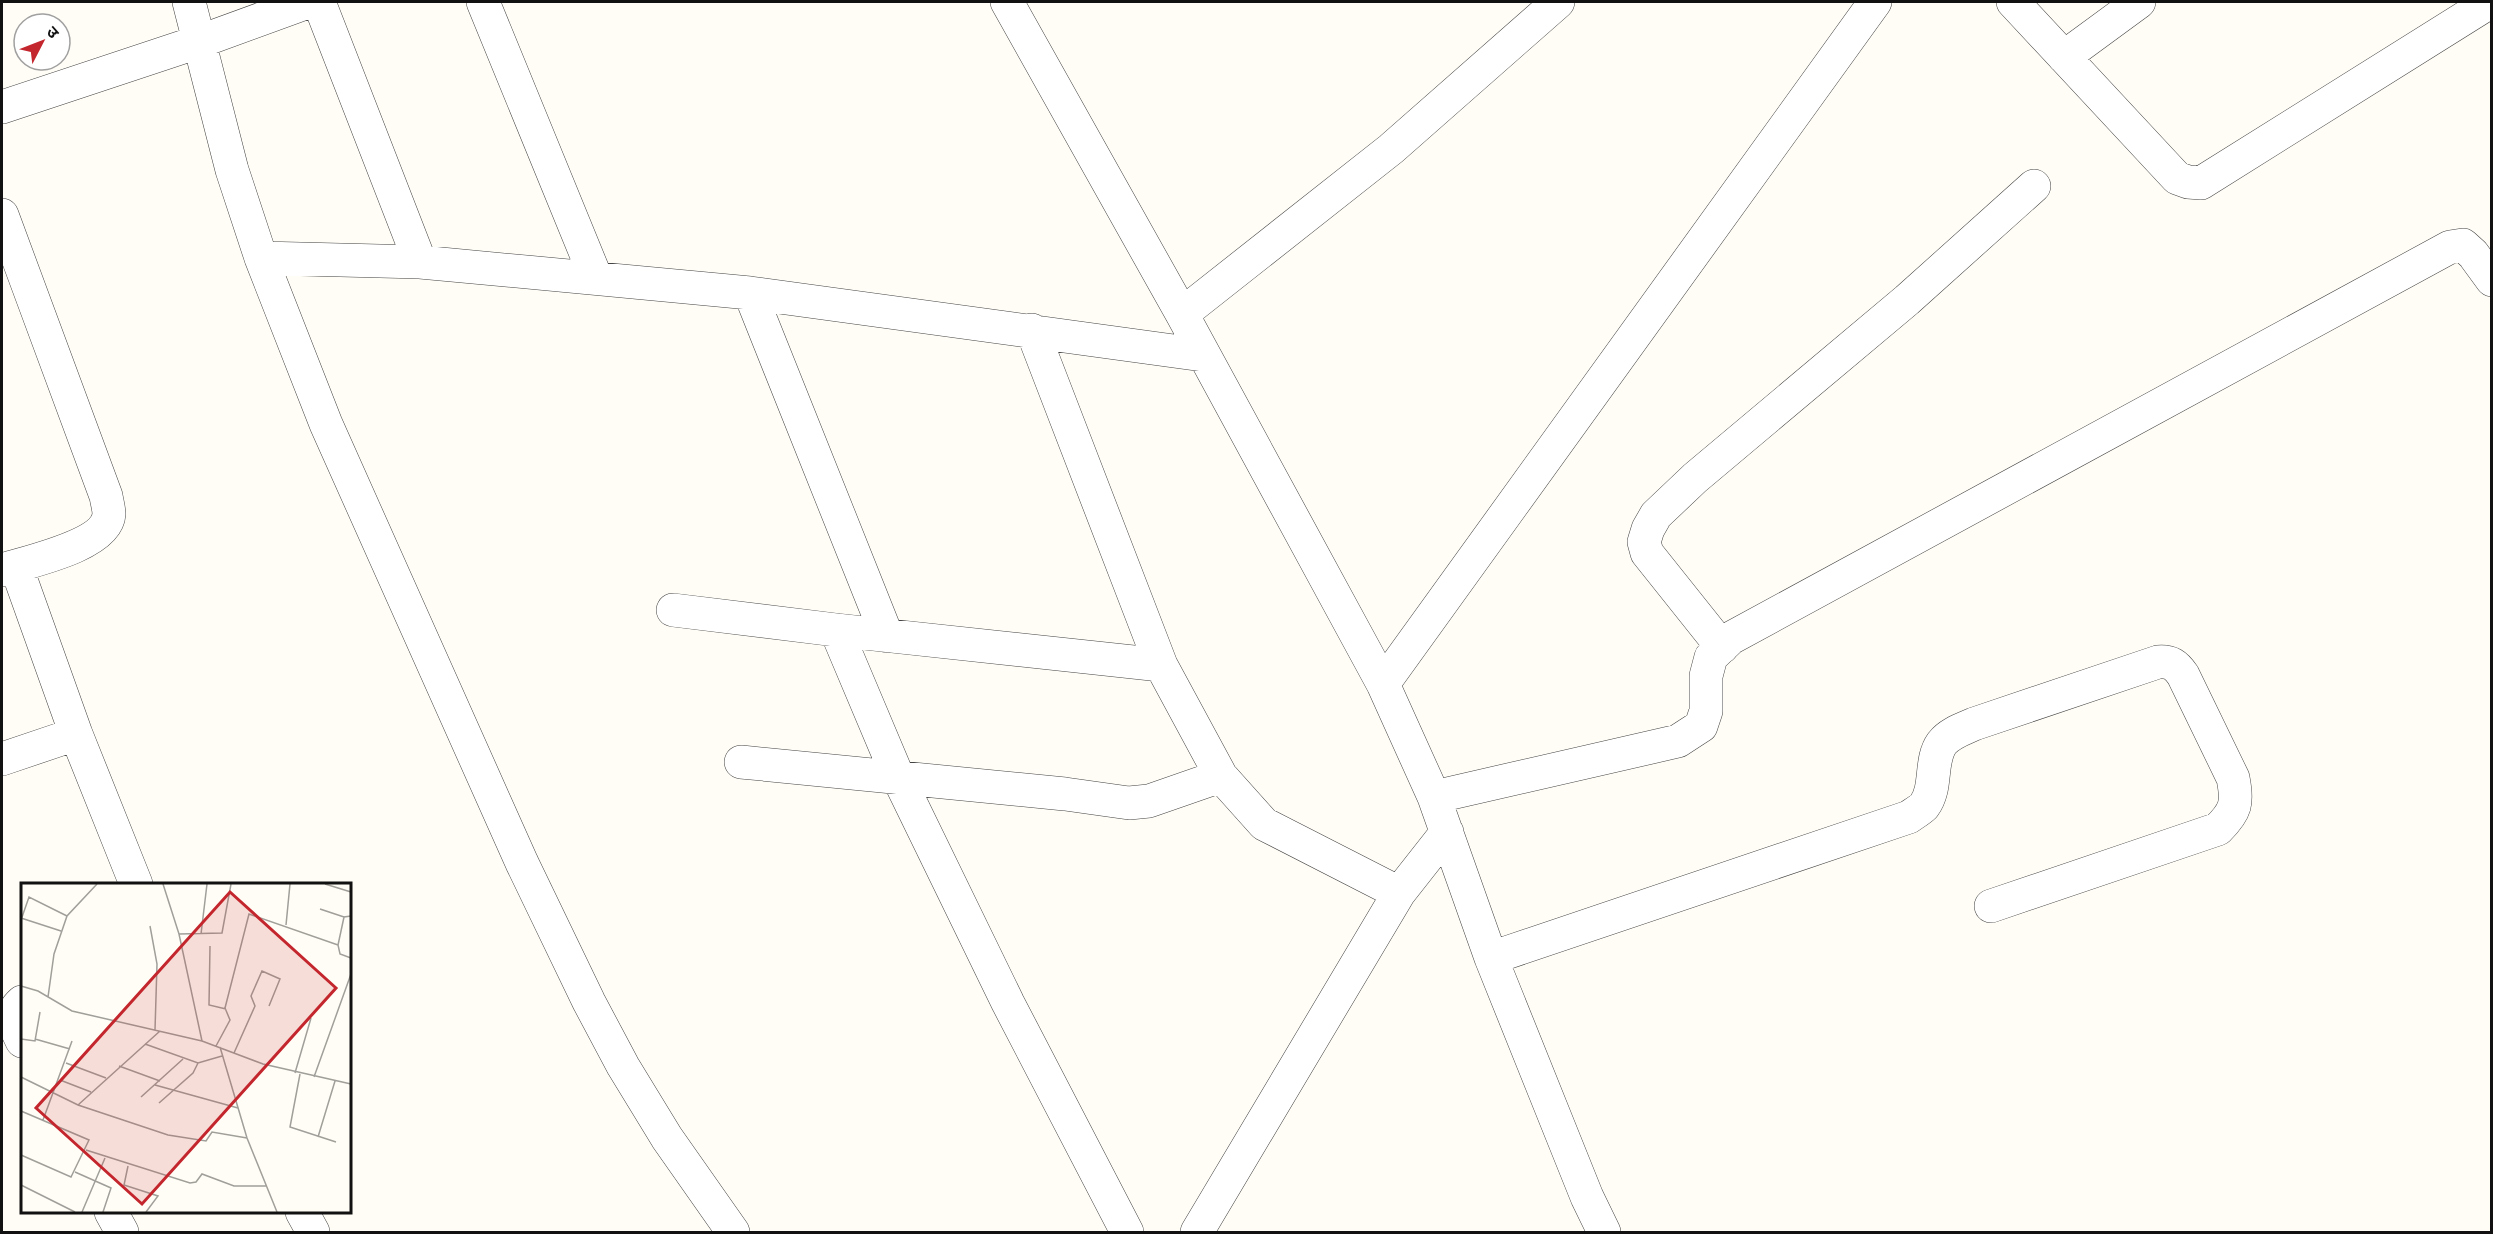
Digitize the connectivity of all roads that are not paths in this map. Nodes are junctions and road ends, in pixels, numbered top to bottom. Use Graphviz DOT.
graph roads {
  1 [pos="189,2"];
  2 [pos="308,2"];
  3 [pos="319,2"];
  4 [pos="483,2"];
  5 [pos="1007,2"];
  6 [pos="1558,2"];
  7 [pos="1875,2"];
  8 [pos="2013,2"];
  9 [pos="2139,2"];
  10 [pos="2490,2"];
  11 [pos="201,41"];
  12 [pos="2064,57"];
  13 [pos="2,107"];
  14 [pos="2034,186"];
  15 [pos="2,215"];
  16 [pos="261,258"];
  17 [pos="420,262"];
  18 [pos="596,278"];
  19 [pos="2492,280"];
  20 [pos="750,293"];
  21 [pos="1182,314"];
  22 [pos="1032,330"];
  23 [pos="1203,355"];
  24 [pos="9,568"];
  25 [pos="673,610"];
  26 [pos="836,630"];
  27 [pos="887,636"];
  28 [pos="1722,647"];
  29 [pos="1161,665"];
  30 [pos="1383,684"];
  31 [pos="76,734"];
  32 [pos="2,759"];
  33 [pos="741,762"];
  34 [pos="1221,776"];
  35 [pos="898,777"];
  36 [pos="1434,797"];
  37 [pos="1447,832"];
  38 [pos="135,883"];
  39 [pos="1399,893"];
  40 [pos="1991,906"];
  41 [pos="1491,958"];
  42 [pos="21,1003"];
  43 [pos="21,1039"];
  44 [pos="112,1213"];
  45 [pos="303,1213"];
  46 [pos="122,1233"];
  47 [pos="313,1233"];
  48 [pos="733,1233"];
  49 [pos="1126,1233"];
  50 [pos="1197,1233"];
  51 [pos="1604,1233"];
  1 -- 11 [label="street"];
  2 -- 11 [label="street"];
  3 -- 17 [label="street"];
  4 -- 18 [label="street"];
  5 -- 21 [label="street"];
  6 -- 21 [label="street"];
  7 -- 30 [label="street"];
  8 -- 12 [label="street"];
  9 -- 12 [label="street"];
  10 -- 12 [label="street"];
  11 -- 13 [label="street"];
  11 -- 16 [label="street"];
  14 -- 28 [label="street"];
  15 -- 24 [label="street"];
  16 -- 17 [label="street"];
  16 -- 48 [label="street"];
  17 -- 18 [label="street"];
  18 -- 20 [label="street"];
  19 -- 28 [label="street"];
  20 -- 22 [label="street"];
  20 -- 27 [label="street"];
  21 -- 23 [label="street"];
  22 -- 23 [label="street"];
  22 -- 29 [label="street"];
  23 -- 30 [label="street"];
  24 -- 31 [label="street"];
  25 -- 26 [label="street"];
  26 -- 27 [label="street"];
  26 -- 35 [label="street"];
  27 -- 29 [label="street"];
  28 -- 36 [label="street"];
  29 -- 34 [label="street"];
  30 -- 36 [label="street"];
  31 -- 32 [label="street"];
  31 -- 38 [label="street"];
  33 -- 35 [label="street"];
  34 -- 35 [label="street"];
  34 -- 39 [label="street"];
  35 -- 49 [label="street"];
  36 -- 37 [label="street"];
  37 -- 39 [label="street"];
  37 -- 41 [label="street"];
  39 -- 50 [label="street"];
  40 -- 41 [label="street"];
  41 -- 51 [label="street"];
  42 -- 43 [label="street"];
  44 -- 46 [label="street"];
  45 -- 47 [label="street"];
}
